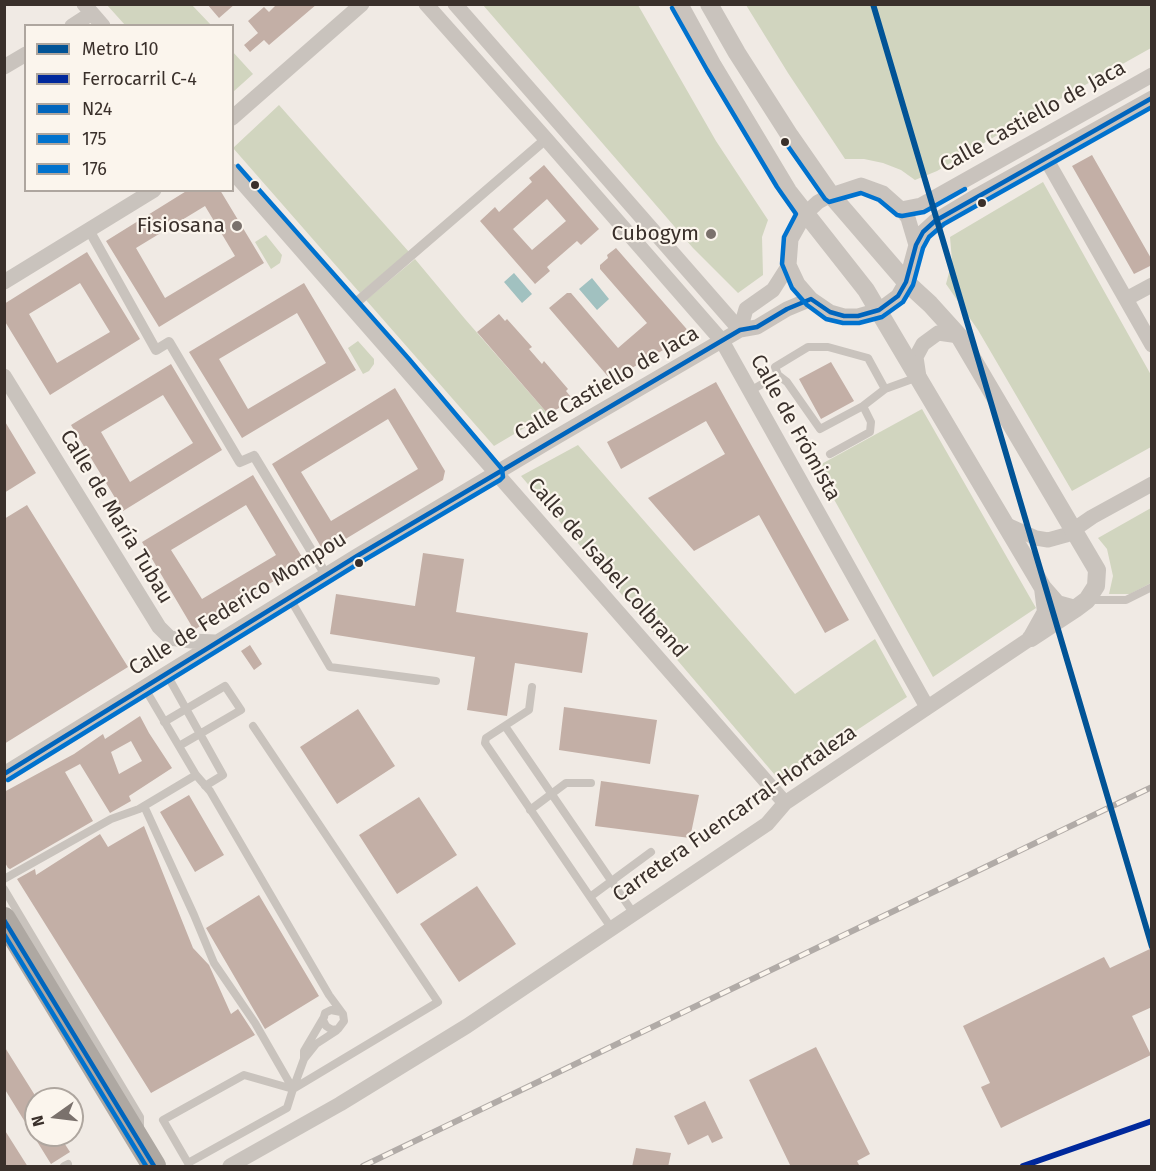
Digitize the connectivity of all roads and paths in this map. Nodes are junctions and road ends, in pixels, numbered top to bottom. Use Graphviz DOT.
graph roads {
  1 [pos="362,4"];
  2 [pos="426,4"];
  3 [pos="455,4"];
  4 [pos="679,4"];
  5 [pos="709,4"];
  6 [pos="88,9"];
  7 [pos="74,24"];
  8 [pos="102,24"];
  9 [pos="24,55"];
  10 [pos="4,67"];
  11 [pos="1152,75"];
  12 [pos="1152,98"];
  13 [pos="234,116"];
  14 [pos="546,139"];
  15 [pos="1045,157"];
  16 [pos="234,173"];
  17 [pos="151,192"];
  18 [pos="831,195"];
  19 [pos="901,208"];
  20 [pos="805,214"];
  21 [pos="89,230"];
  22 [pos="916,245"];
  23 [pos="789,265"];
  24 [pos="4,282"];
  25 [pos="906,282"];
  26 [pos="1152,285"];
  27 [pos="811,299"];
  28 [pos="1126,299"];
  29 [pos="351,307"];
  30 [pos="879,310"];
  31 [pos="740,330"];
  32 [pos="959,336"];
  33 [pos="722,341"];
  34 [pos="1152,345"];
  35 [pos="778,375"];
  36 [pos="4,376"];
  37 [pos="919,377"];
  38 [pos="885,389"];
  39 [pos="750,392"];
  40 [pos="863,406"];
  41 [pos="830,454"];
  42 [pos="496,474"];
  43 [pos="1152,484"];
  44 [pos="1005,524"];
  45 [pos="1074,529"];
  46 [pos="326,575"];
  47 [pos="1152,587"];
  48 [pos="1043,588"];
  49 [pos="289,597"];
  50 [pos="1081,604"];
  51 [pos="1031,638"];
  52 [pos="216,642"];
  53 [pos="166,673"];
  54 [pos="436,681"];
  55 [pos="144,687"];
  56 [pos="532,687"];
  57 [pos="927,707"];
  58 [pos="186,709"];
  59 [pos="164,722"];
  60 [pos="253,726"];
  61 [pos="505,726"];
  62 [pos="200,734"];
  63 [pos="179,746"];
  64 [pos="4,774"];
  65 [pos="196,775"];
  66 [pos="591,783"];
  67 [pos="205,786"];
  68 [pos="552,794"];
  69 [pos="785,803"];
  70 [pos="144,806"];
  71 [pos="530,810"];
  72 [pos="651,852"];
  73 [pos="4,879"];
  74 [pos="612,881"];
  75 [pos="4,890"];
  76 [pos="590,897"];
  77 [pos="634,914"];
  78 [pos="4,920"];
  79 [pos="612,929"];
  80 [pos="4,950"];
  81 [pos="328,995"];
  82 [pos="331,1010"];
  83 [pos="341,1012"];
  84 [pos="324,1017"];
  85 [pos="338,1029"];
  86 [pos="304,1059"];
  87 [pos="293,1089"];
  88 [pos="138,1155"];
  89 [pos="154,1167"];
  90 [pos="230,1167"];
  1 -- 13 [label="street"];
  2 -- 14 [label="street, Calle de Frómista"];
  3 -- 31 [label="street, Calle de Frómista"];
  4 -- 20 [label="street"];
  5 -- 18 [label="street"];
  6 -- 7 [label="street"];
  6 -- 8 [label="street"];
  9 -- 10 [label="street"];
  11 -- 19 [label="street, Calle Castiello de Jaca"];
  12 -- 15 [label="street, Calle Castiello de Jaca"];
  14 -- 29 [label="street"];
  14 -- 33 [label="street, Calle de Frómista"];
  15 -- 22 [label="street, Calle Castiello de Jaca"];
  15 -- 28 [label="street"];
  16 -- 29 [label="street, Calle de Isabel Colbrand"];
  17 -- 21 [label="street"];
  18 -- 19 [label="street"];
  18 -- 20 [label="street"];
  18 -- 25 [label="street"];
  19 -- 22 [label="street"];
  20 -- 23 [label="street"];
  20 -- 30 [label="street"];
  21 -- 24 [label="street"];
  21 -- 46 [label="street"];
  22 -- 25 [label="street, Calle Castiello de Jaca"];
  23 -- 27 [label="street, Calle Castiello de Jaca"];
  23 -- 31 [label="street"];
  25 -- 30 [label="street, Calle Castiello de Jaca"];
  25 -- 32 [label="street"];
  26 -- 28 [label="street"];
  27 -- 30 [label="street, Calle Castiello de Jaca"];
  27 -- 31 [label="street, Calle Castiello de Jaca"];
  28 -- 34 [label="street"];
  29 -- 42 [label="street, Calle de Isabel Colbrand"];
  30 -- 37 [label="street"];
  31 -- 33 [label="street, Calle Castiello de Jaca"];
  32 -- 37 [label="street"];
  32 -- 45 [label="street"];
  33 -- 39 [label="street, Calle de Frómista"];
  33 -- 42 [label="street, Calle Castiello de Jaca"];
  35 -- 38 [label="lane"];
  35 -- 39 [label="lane"];
  35 -- 40 [label="lane"];
  36 -- 52 [label="street, Calle de María Tubau"];
  37 -- 38 [label="lane"];
  37 -- 44 [label="street"];
  38 -- 40 [label="lane"];
  39 -- 57 [label="street, Calle de Frómista"];
  40 -- 41 [label="lane"];
  42 -- 46 [label="street, Calle de Federico Mompou"];
  42 -- 69 [label="street, Calle de Isabel Colbrand"];
  43 -- 45 [label="street"];
  44 -- 45 [label="street"];
  44 -- 48 [label="street"];
  45 -- 50 [label="street"];
  46 -- 49 [label="street, Calle de Federico Mompou"];
  47 -- 50 [label="lane"];
  48 -- 50 [label="street"];
  48 -- 51 [label="street"];
  49 -- 52 [label="street, Calle de Federico Mompou"];
  49 -- 54 [label="lane"];
  50 -- 51 [label="street, Carretera Fuencarral-Hortaleza"];
  51 -- 57 [label="street, Carretera Fuencarral-Hortaleza"];
  52 -- 53 [label="street, Calle de Federico Mompou"];
  53 -- 55 [label="street, Calle de Federico Mompou"];
  53 -- 58 [label="lane"];
  55 -- 59 [label="lane"];
  55 -- 64 [label="street, Calle de Federico Mompou"];
  56 -- 61 [label="lane"];
  57 -- 69 [label="street, Carretera Fuencarral-Hortaleza"];
  58 -- 59 [label="lane"];
  58 -- 62 [label="lane"];
  58 -- 62 [label="lane"];
  59 -- 63 [label="lane"];
  60 -- 87 [label="lane"];
  61 -- 68 [label="lane"];
  61 -- 71 [label="lane"];
  62 -- 63 [label="lane"];
  62 -- 67 [label="lane"];
  63 -- 65 [label="lane"];
  65 -- 67 [label="lane"];
  65 -- 70 [label="lane"];
  66 -- 68 [label="lane"];
  67 -- 81 [label="lane"];
  68 -- 71 [label="lane"];
  68 -- 74 [label="lane"];
  69 -- 77 [label="street, Carretera Fuencarral-Hortaleza"];
  70 -- 73 [label="lane"];
  70 -- 87 [label="lane"];
  71 -- 76 [label="lane"];
  72 -- 74 [label="lane"];
  74 -- 76 [label="lane"];
  74 -- 77 [label="lane"];
  75 -- 88 [label="lane"];
  76 -- 79 [label="lane"];
  77 -- 79 [label="street, Carretera Fuencarral-Hortaleza"];
  78 -- 88 [label="highway"];
  79 -- 90 [label="street, Carretera Fuencarral-Hortaleza"];
  80 -- 88 [label="highway"];
  81 -- 82 [label="lane"];
  81 -- 83 [label="lane"];
  82 -- 83 [label="lane"];
  82 -- 84 [label="lane"];
  83 -- 85 [label="lane"];
  84 -- 85 [label="lane"];
  84 -- 86 [label="lane"];
  85 -- 86 [label="lane"];
  86 -- 87 [label="lane"];
  87 -- 87 [label="lane"];
  88 -- 89 [label="highway"];
}
